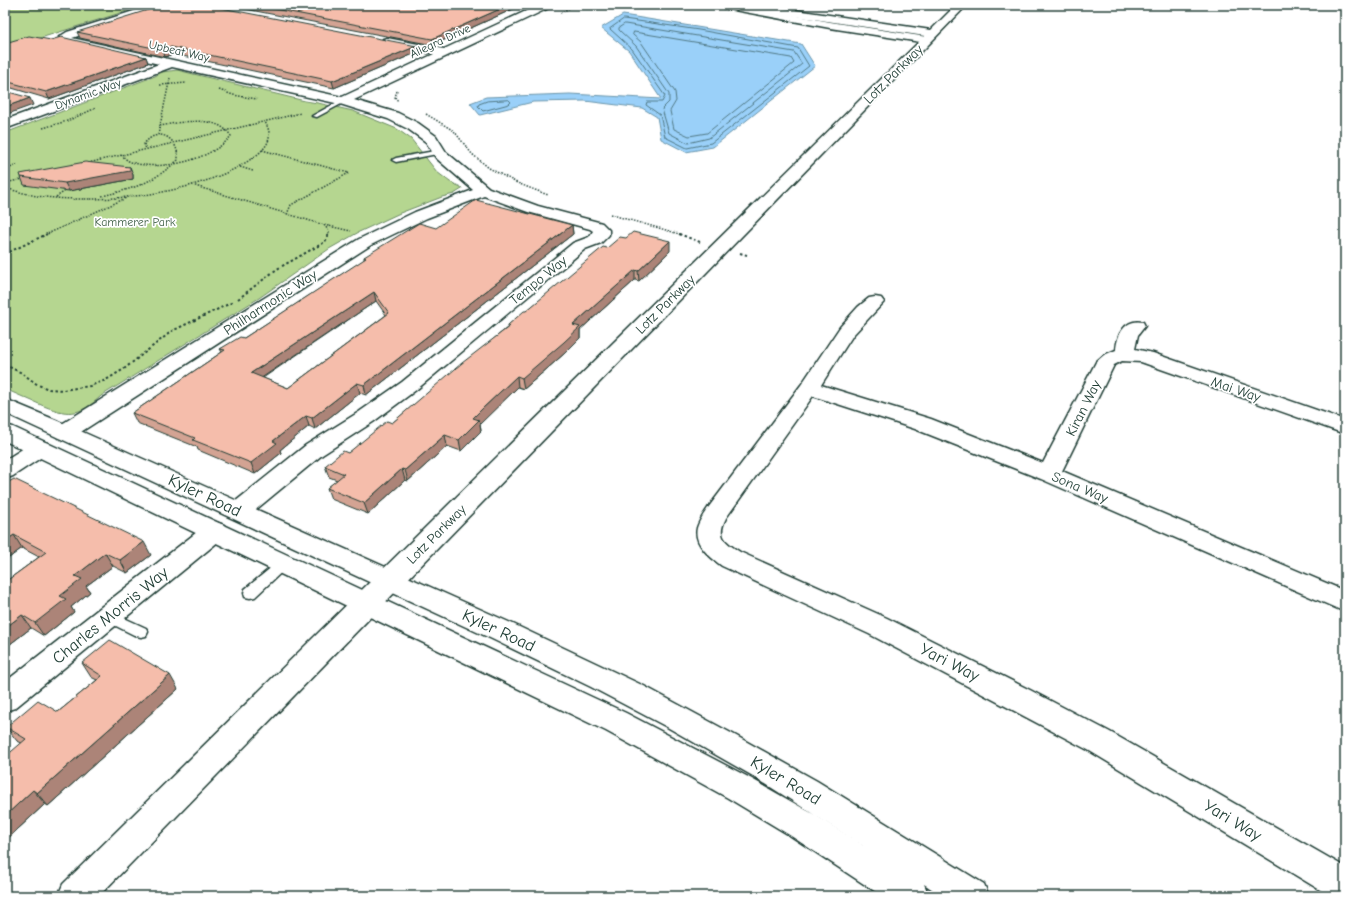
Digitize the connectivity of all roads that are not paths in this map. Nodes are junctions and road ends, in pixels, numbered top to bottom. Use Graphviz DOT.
graph roads {
  1 [pos="163,5"];
  2 [pos="723,5"];
  3 [pos="726,5"];
  4 [pos="759,5"];
  5 [pos="962,5"];
  6 [pos="525,6"];
  7 [pos="544,7"];
  8 [pos="932,35"];
  9 [pos="380,40"];
  10 [pos="446,53"];
  11 [pos="172,68"];
  12 [pos="34,100"];
  13 [pos="343,102"];
  14 [pos="56,106"];
  15 [pos="315,116"];
  16 [pos="5,124"];
  17 [pos="440,152"];
  18 [pos="396,160"];
  19 [pos="484,191"];
  20 [pos="874,302"];
  21 [pos="1136,326"];
  22 [pos="1126,354"];
  23 [pos="809,388"];
  24 [pos="5,405"];
  25 [pos="5,419"];
  26 [pos="1345,427"];
  27 [pos="5,432"];
  28 [pos="65,432"];
  29 [pos="40,448"];
  30 [pos="144,468"];
  31 [pos="5,471"];
  32 [pos="1050,474"];
  33 [pos="239,511"];
  34 [pos="214,531"];
  35 [pos="283,564"];
  36 [pos="390,580"];
  37 [pos="250,593"];
  38 [pos="1345,602"];
  39 [pos="367,604"];
  40 [pos="109,616"];
  41 [pos="140,632"];
  42 [pos="5,700"];
  43 [pos="1345,886"];
  44 [pos="75,896"];
  45 [pos="912,896"];
  46 [pos="972,896"];
  1 -- 11 [label="street, Upbeat Way"];
  2 -- 8 [label="street"];
  3 -- 8 [label="street"];
  4 -- 8 [label="street"];
  5 -- 8 [label="street, Lotz Parkway"];
  6 -- 7 [label="street"];
  7 -- 10 [label="street, Allegra Drive"];
  8 -- 36 [label="street, Lotz Parkway"];
  9 -- 10 [label="street"];
  10 -- 13 [label="street, Allegra Drive"];
  11 -- 13 [label="street, Upbeat Way"];
  11 -- 14 [label="street, Dynamic Way"];
  12 -- 14 [label="street"];
  13 -- 15 [label="lane"];
  13 -- 17 [label="street, Tempo Way"];
  14 -- 16 [label="street, Dynamic Way"];
  17 -- 18 [label="lane"];
  17 -- 19 [label="street, Tempo Way"];
  19 -- 28 [label="street, Philharmonic Way"];
  19 -- 33 [label="street, Tempo Way"];
  20 -- 23 [label="street"];
  21 -- 22 [label="street"];
  22 -- 26 [label="street, Mai Way"];
  22 -- 32 [label="street, Kiran Way"];
  23 -- 32 [label="street, Sona Way"];
  23 -- 43 [label="street, Yari Way"];
  24 -- 28 [label="street, Kyler Road"];
  25 -- 28 [label="street"];
  27 -- 29 [label="street, Kyler Road"];
  28 -- 30 [label="street, Kyler Road"];
  29 -- 30 [label="street"];
  29 -- 31 [label="street"];
  29 -- 34 [label="street, Kyler Road"];
  30 -- 33 [label="street, Kyler Road"];
  32 -- 38 [label="street, Sona Way"];
  33 -- 36 [label="street, Kyler Road"];
  34 -- 35 [label="street, Kyler Road"];
  34 -- 40 [label="street, Charles Morris Way"];
  35 -- 37 [label="lane"];
  35 -- 39 [label="street, Kyler Road"];
  36 -- 39 [label="street, Lotz Parkway"];
  36 -- 46 [label="street, Kyler Road"];
  39 -- 44 [label="street, Lotz Parkway"];
  39 -- 45 [label="street, Kyler Road"];
  40 -- 41 [label="lane"];
  40 -- 42 [label="street, Charles Morris Way"];
}
